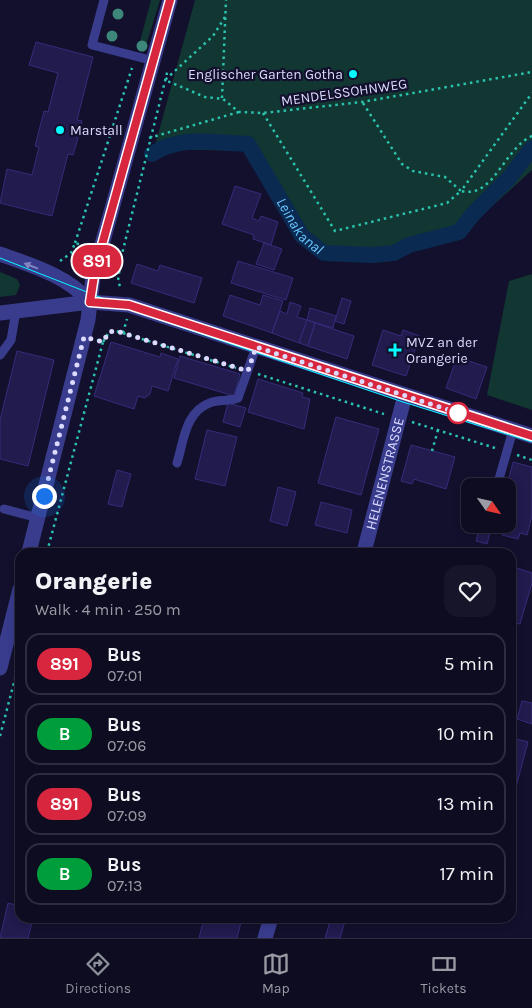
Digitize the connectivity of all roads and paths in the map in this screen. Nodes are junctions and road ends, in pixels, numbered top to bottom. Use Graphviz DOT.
graph roads {
  1 [pos="104,0"];
  2 [pos="170,0"];
  3 [pos="226,0"];
  4 [pos="225,17"];
  5 [pos="136,56"];
  6 [pos="154,61"];
  7 [pos="170,63"];
  8 [pos="532,72"];
  9 [pos="165,80"];
  10 [pos="532,93"];
  11 [pos="223,99"];
  12 [pos="362,102"];
  13 [pos="239,112"];
  14 [pos="263,113"];
  15 [pos="532,136"];
  16 [pos="155,137"];
  17 [pos="461,191"];
  18 [pos="75,243"];
  19 [pos="100,250"];
  20 [pos="0,254"];
  21 [pos="121,258"];
  22 [pos="56,263"];
  23 [pos="90,302"];
  24 [pos="16,312"];
  25 [pos="0,313"];
  26 [pos="84,337"];
  27 [pos="103,342"];
  28 [pos="256,347"];
  29 [pos="0,355"];
  30 [pos="248,371"];
  31 [pos="405,395"];
  32 [pos="386,414"];
  33 [pos="411,422"];
  34 [pos="438,430"];
  35 [pos="513,430"];
  36 [pos="532,436"];
  37 [pos="432,451"];
  38 [pos="506,452"];
  39 [pos="532,460"];
  40 [pos="177,463"];
  41 [pos="499,478"];
  42 [pos="4,509"];
  43 [pos="38,518"];
  44 [pos="30,548"];
  45 [pos="48,548"];
  46 [pos="365,548"];
  47 [pos="15,609"];
  48 [pos="0,668"];
  49 [pos="15,678"];
  50 [pos="0,736"];
  51 [pos="270,923"];
  52 [pos="265,938"];
  1 -- 5 [label="lane"];
  2 -- 6 [label="street"];
  3 -- 4 [label="path"];
  4 -- 9 [label="path"];
  4 -- 11 [label="path"];
  5 -- 6 [label="lane"];
  5 -- 18 [label="path"];
  6 -- 19 [label="street"];
  7 -- 9 [label="path"];
  8 -- 12 [label="path, MENDELSSOHNWEG"];
  9 -- 11 [label="path"];
  9 -- 21 [label="path"];
  10 -- 17 [label="path"];
  11 -- 13 [label="path"];
  12 -- 14 [label="path, MENDELSSOHNWEG"];
  12 -- 17 [label="path"];
  13 -- 14 [label="path, MENDELSSOHNWEG"];
  13 -- 16 [label="path, MENDELSSOHNWEG"];
  14 -- 17 [label="path"];
  15 -- 17 [label="path"];
  18 -- 19 [label="path"];
  18 -- 22 [label="path"];
  19 -- 23 [label="street"];
  23 -- 20 [label="street, one-way"];
  23 -- 24 [label="street"];
  23 -- 26 [label="street"];
  23 -- 28 [label="street"];
  24 -- 25 [label="street"];
  24 -- 29 [label="lane"];
  26 -- 27 [label="path"];
  26 -- 43 [label="street"];
  27 -- 30 [label="path"];
  27 -- 45 [label="path"];
  28 -- 30 [label="lane"];
  28 -- 31 [label="street"];
  30 -- 32 [label="path"];
  30 -- 40 [label="lane"];
  31 -- 35 [label="street"];
  31 -- 46 [label="street, HELENENSTRASSE"];
  33 -- 34 [label="path"];
  34 -- 37 [label="path"];
  34 -- 38 [label="path"];
  35 -- 36 [label="street"];
  35 -- 38 [label="lane"];
  38 -- 39 [label="path"];
  38 -- 41 [label="lane"];
  42 -- 43 [label="lane"];
  43 -- 44 [label="street"];
  47 -- 48 [label="street"];
  49 -- 50 [label="path"];
  51 -- 52 [label="street"];
}
